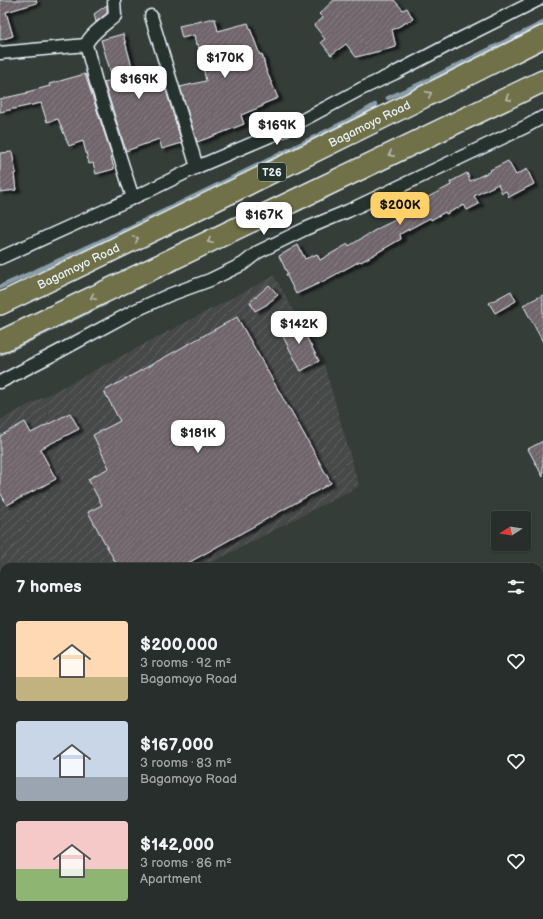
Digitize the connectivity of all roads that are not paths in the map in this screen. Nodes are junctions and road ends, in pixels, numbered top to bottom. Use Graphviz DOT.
graph roads {
  1 [pos="114,0"];
  2 [pos="538,0"];
  3 [pos="151,16"];
  4 [pos="543,36"];
  5 [pos="86,45"];
  6 [pos="0,53"];
  7 [pos="543,81"];
  8 [pos="543,117"];
  9 [pos="197,167"];
  10 [pos="133,198"];
  11 [pos="0,258"];
  12 [pos="0,304"];
  13 [pos="0,342"];
  14 [pos="0,382"];
  1 -- 5 [label="street"];
  2 -- 9 [label="street"];
  3 -- 9 [label="street"];
  12 -- 4 [label="highway, Bagamoyo Road / T26, one-way"];
  5 -- 6 [label="street"];
  5 -- 10 [label="street"];
  7 -- 13 [label="highway, one-way"];
  8 -- 14 [label="street"];
  9 -- 10 [label="street"];
  10 -- 11 [label="street"];
}
